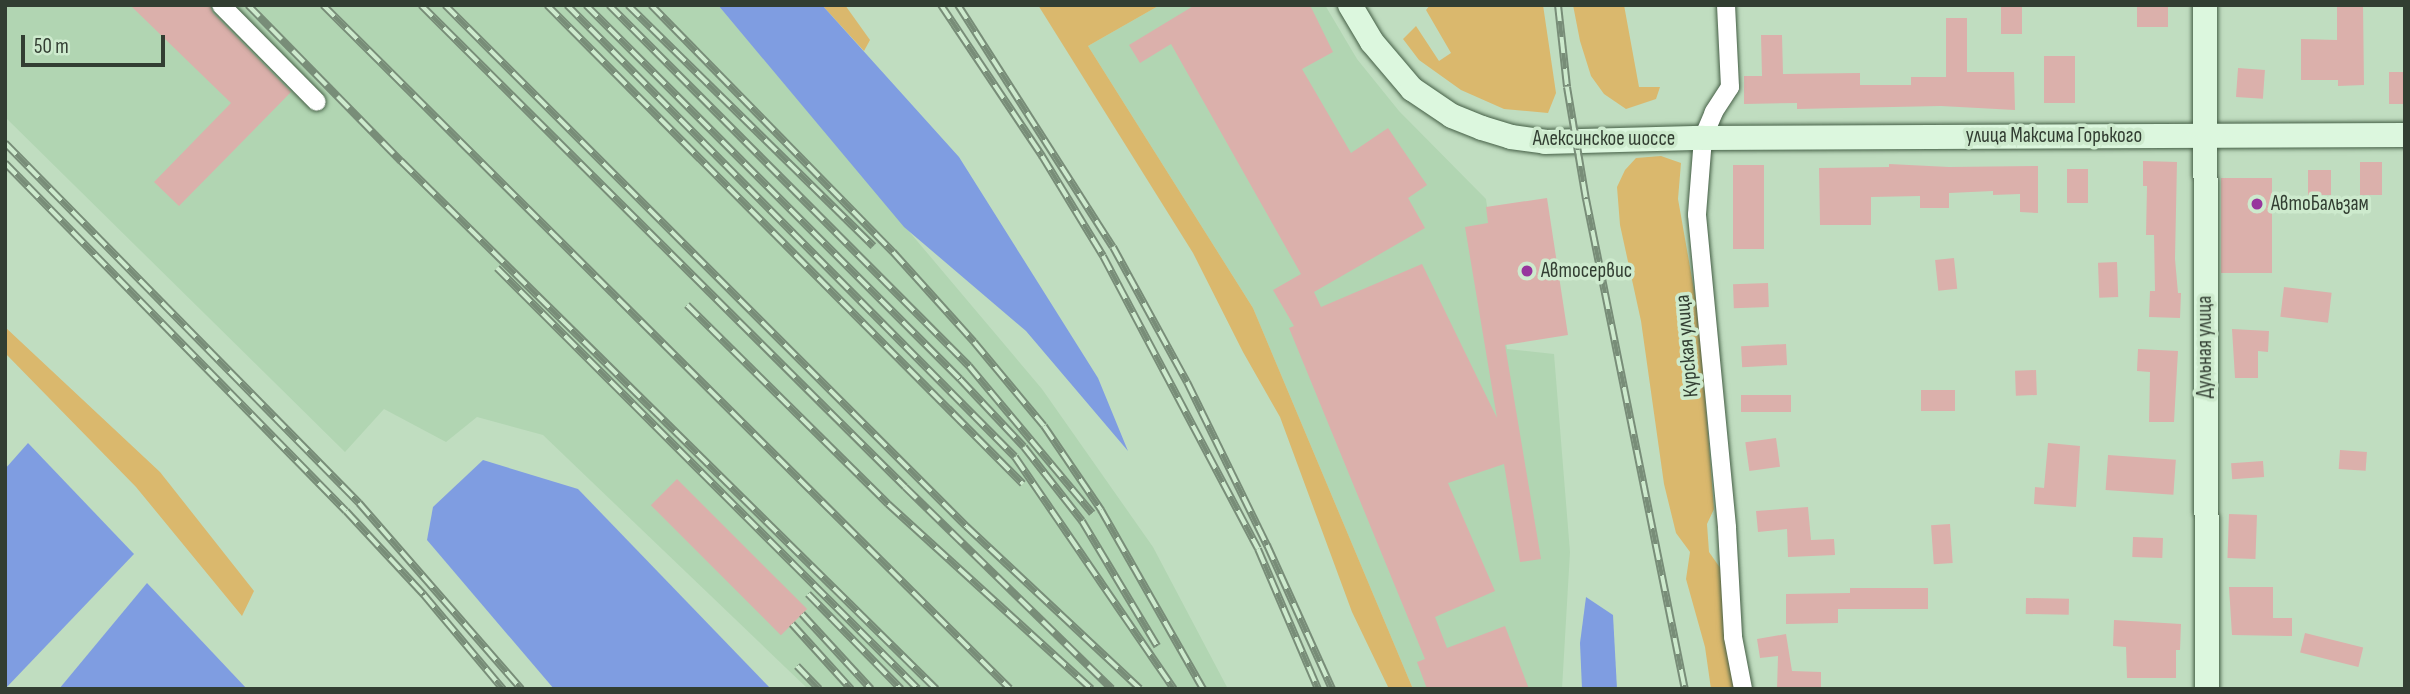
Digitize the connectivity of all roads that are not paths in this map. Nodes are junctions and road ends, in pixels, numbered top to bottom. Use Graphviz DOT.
graph roads {
  1 [pos="221,5"];
  2 [pos="1350,5"];
  3 [pos="1726,5"];
  4 [pos="2204,5"];
  5 [pos="317,102"];
  6 [pos="2204,135"];
  7 [pos="2405,135"];
  8 [pos="1703,138"];
  9 [pos="1743,689"];
  10 [pos="2207,689"];
  1 -- 5 [label="street"];
  2 -- 8 [label="main road, Алексинское шоссе"];
  3 -- 8 [label="street, Курская улица"];
  4 -- 6 [label="main road, Дульная улица"];
  6 -- 7 [label="main road, улица Максима Горького"];
  6 -- 8 [label="main road, улица Максима Горького"];
  6 -- 10 [label="main road, Дульная улица"];
  8 -- 9 [label="street, Курская улица"];
}
